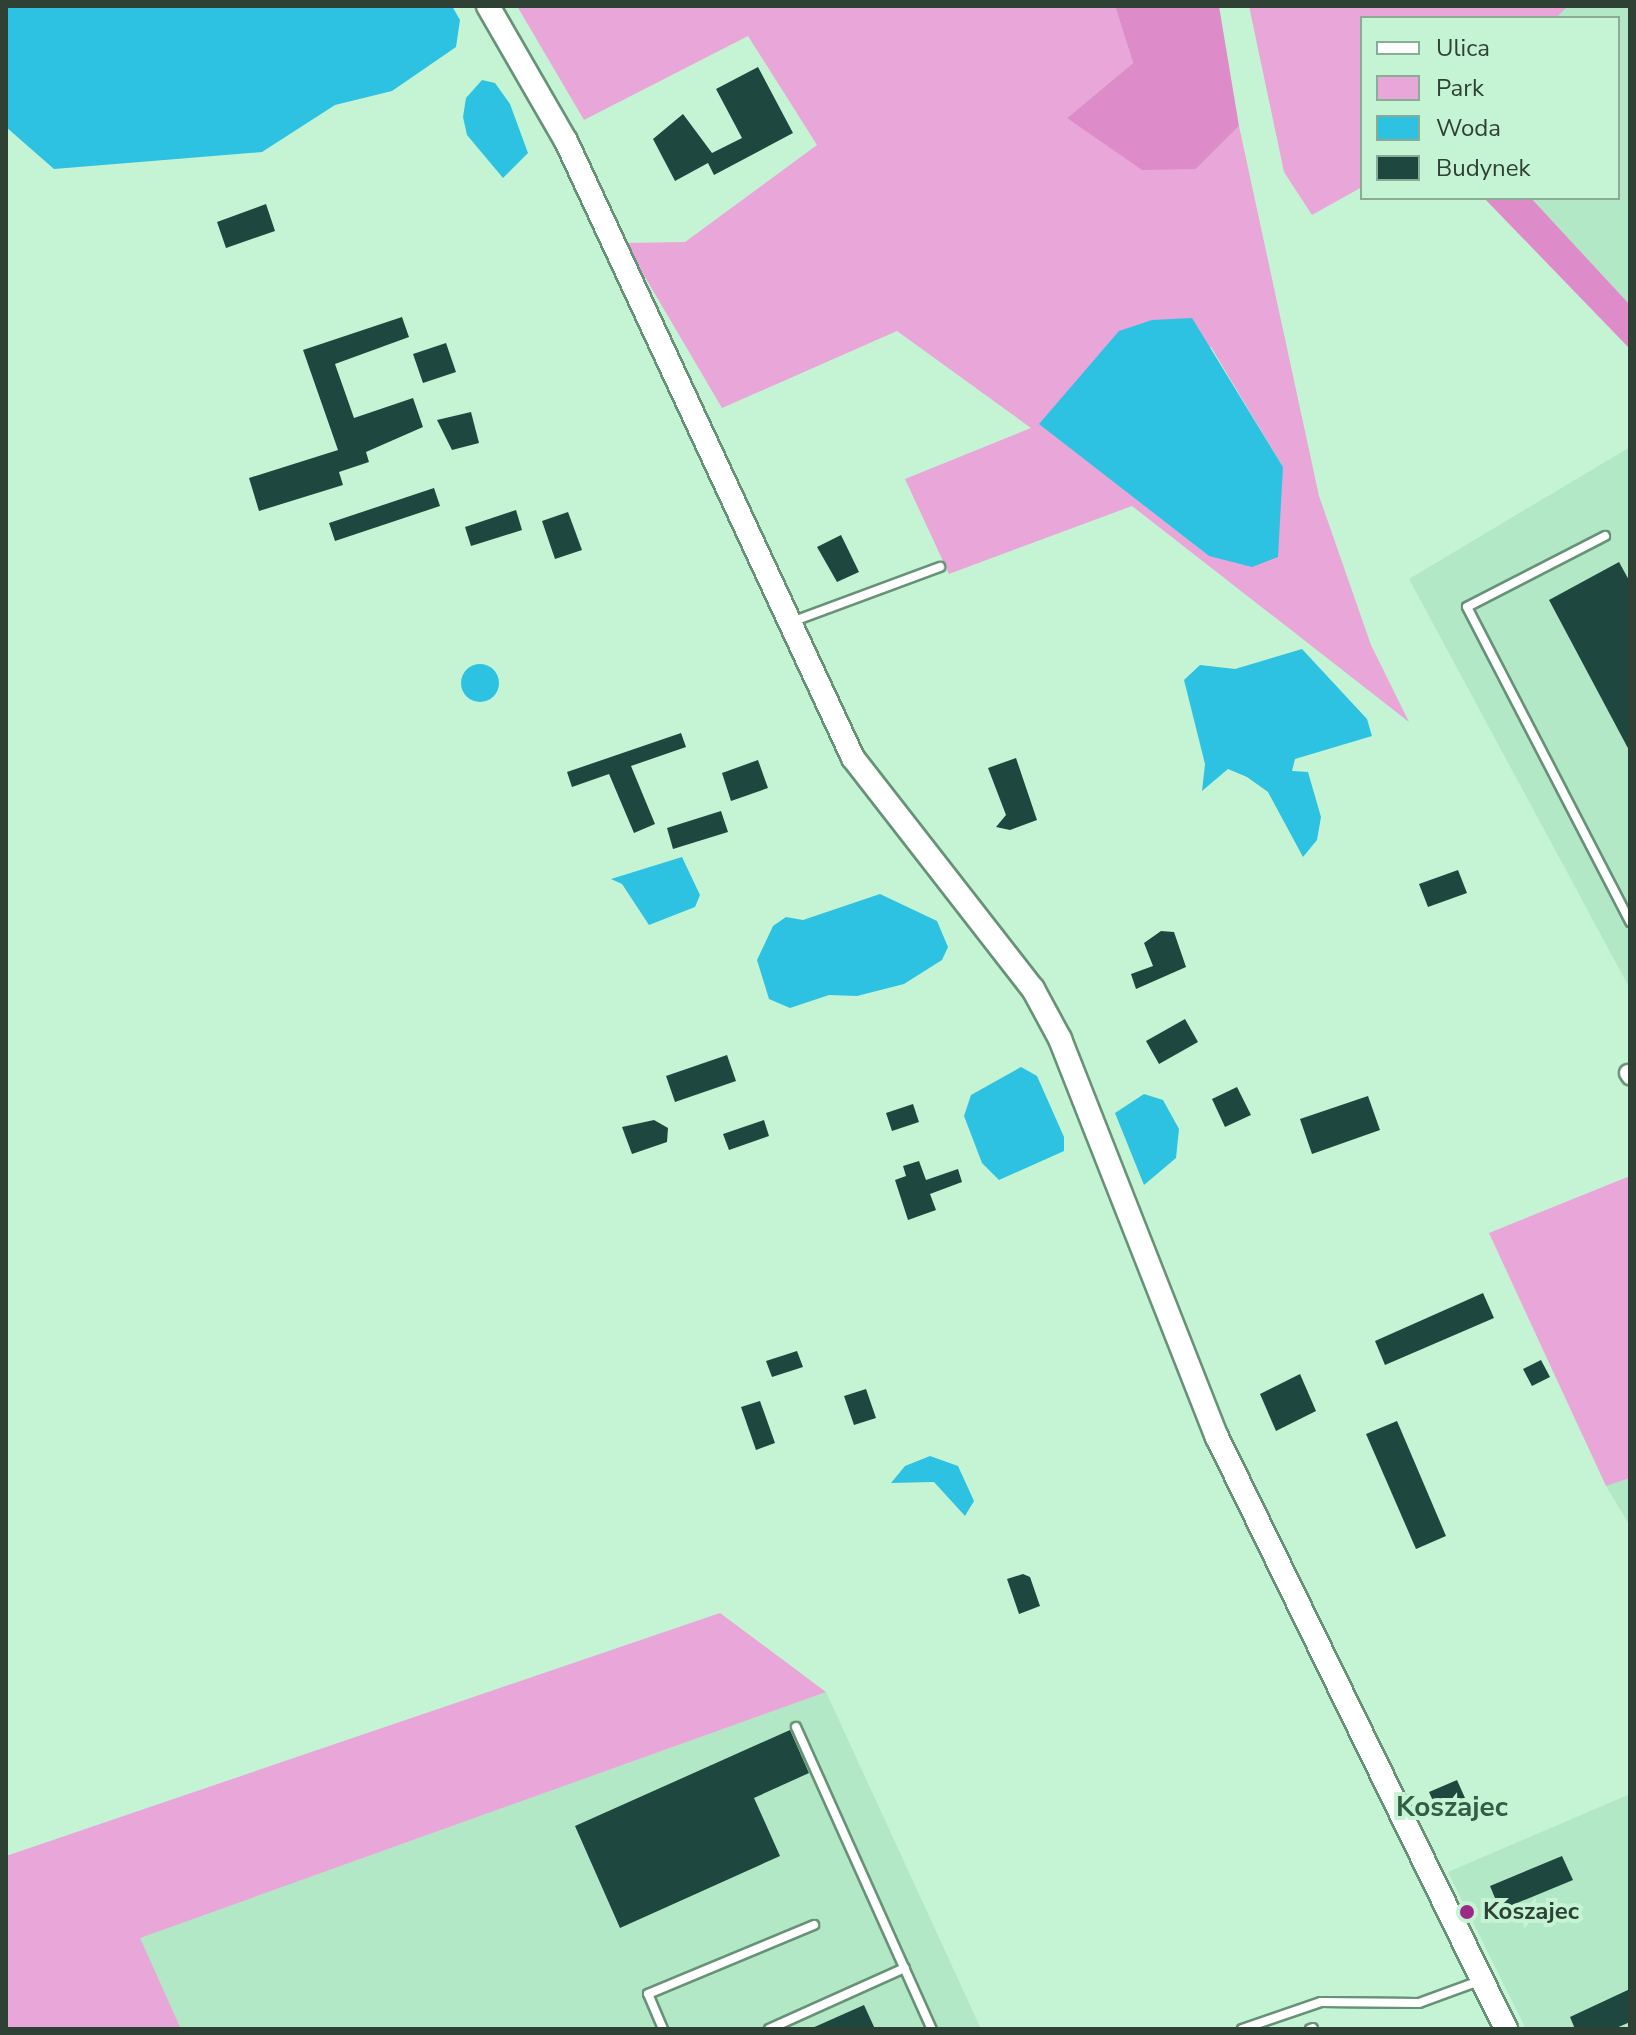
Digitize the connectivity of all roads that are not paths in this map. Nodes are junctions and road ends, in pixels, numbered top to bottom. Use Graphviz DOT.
graph roads {
  1 [pos="488,6"];
  2 [pos="1605,536"];
  3 [pos="940,567"];
  4 [pos="790,622"];
  5 [pos="1630,922"];
  6 [pos="796,1727"];
  7 [pos="814,1925"];
  8 [pos="905,1968"];
  9 [pos="1482,1980"];
  10 [pos="792,2019"];
  11 [pos="1499,2027"];
  12 [pos="663,2029"];
  13 [pos="769,2029"];
  14 [pos="796,2029"];
  15 [pos="932,2029"];
  16 [pos="1242,2029"];
  1 -- 4 [label="street"];
  2 -- 5 [label="lane"];
  3 -- 4 [label="lane"];
  4 -- 9 [label="street"];
  6 -- 8 [label="lane"];
  7 -- 12 [label="lane"];
  8 -- 10 [label="lane"];
  8 -- 15 [label="lane"];
  9 -- 11 [label="street"];
  9 -- 16 [label="lane"];
  10 -- 13 [label="lane"];
  10 -- 14 [label="lane"];
}
